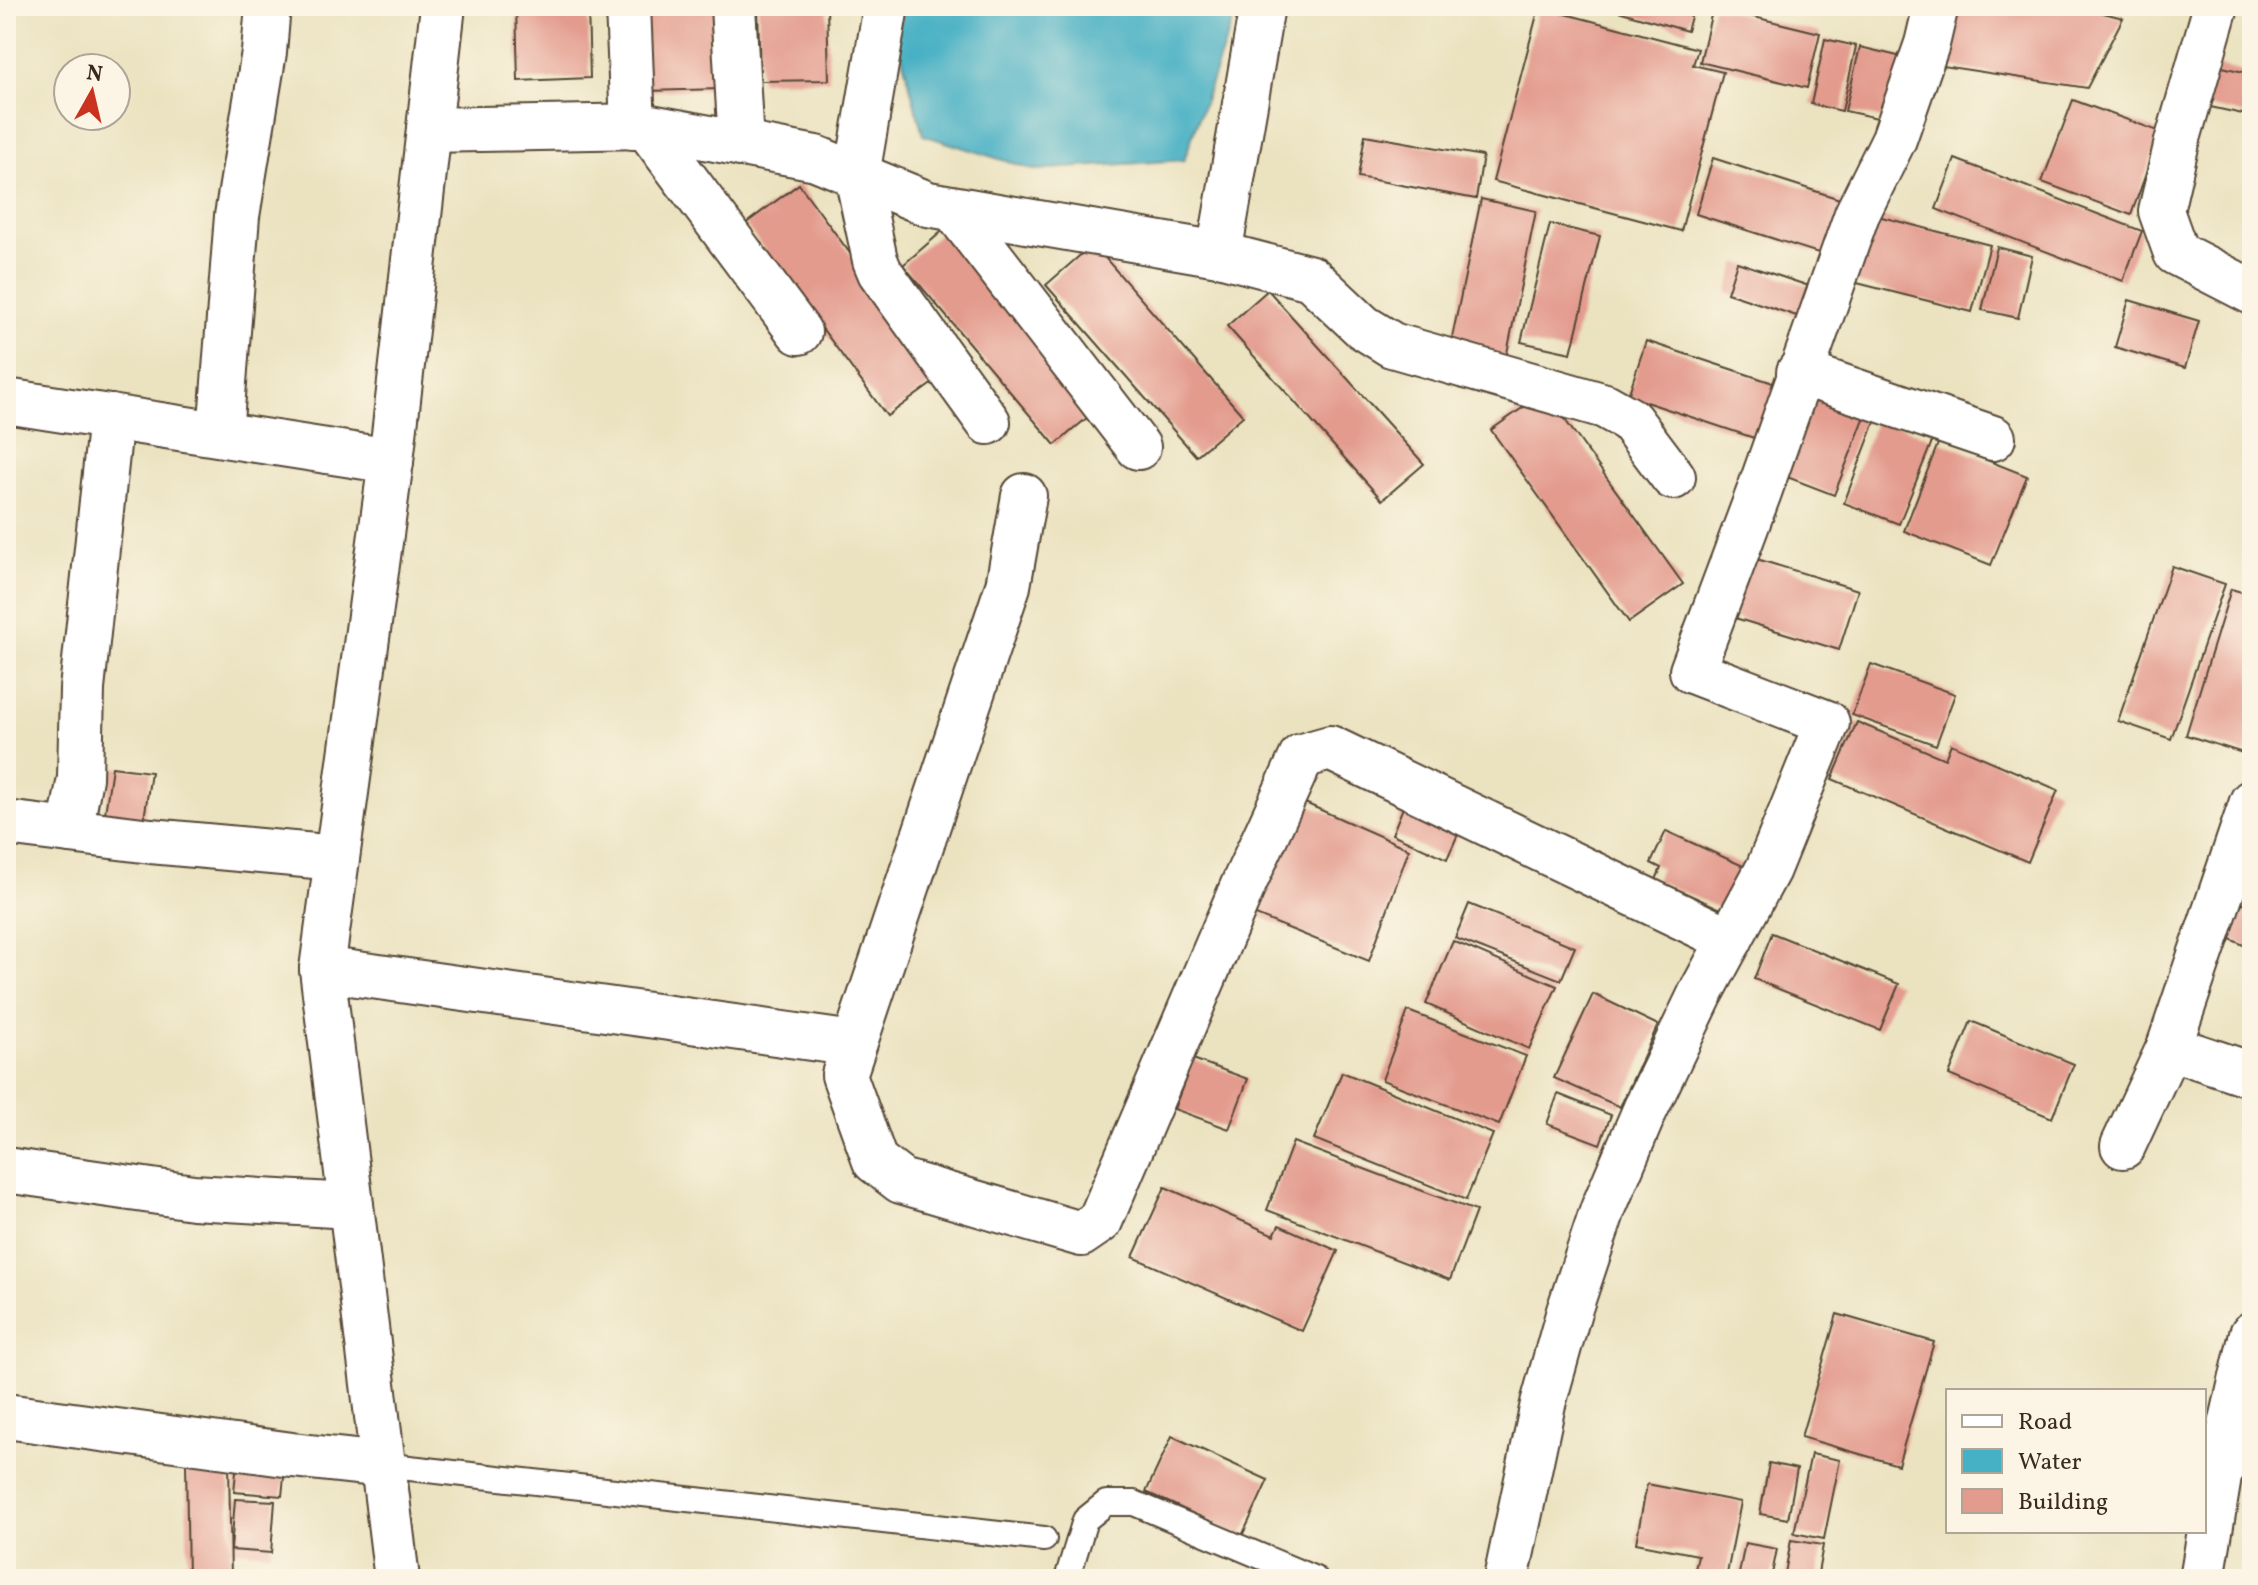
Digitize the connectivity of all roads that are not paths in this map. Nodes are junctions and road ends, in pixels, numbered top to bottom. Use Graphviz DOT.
graph roads {
  1 [pos="268,6"];
  2 [pos="443,6"];
  3 [pos="628,6"];
  4 [pos="733,6"];
  5 [pos="886,6"];
  6 [pos="1262,6"];
  7 [pos="1936,6"];
  8 [pos="2216,6"];
  9 [pos="640,126"];
  10 [pos="429,130"];
  11 [pos="741,144"];
  12 [pos="857,175"];
  13 [pos="954,209"];
  14 [pos="1219,254"];
  15 [pos="2252,292"];
  16 [pos="799,332"];
  17 [pos="1799,372"];
  18 [pos="6,401"];
  19 [pos="111,417"];
  20 [pos="988,422"];
  21 [pos="220,434"];
  22 [pos="1993,438"];
  23 [pos="1138,447"];
  24 [pos="391,461"];
  25 [pos="1673,477"];
  26 [pos="1024,496"];
  27 [pos="2252,802"];
  28 [pos="6,823"];
  29 [pos="70,831"];
  30 [pos="337,858"];
  31 [pos="1730,940"];
  32 [pos="322,969"];
  33 [pos="854,1044"];
  34 [pos="2169,1047"];
  35 [pos="2252,1075"];
  36 [pos="2123,1146"];
  37 [pos="6,1170"];
  38 [pos="351,1206"];
  39 [pos="2252,1334"];
  40 [pos="6,1416"];
  41 [pos="383,1465"];
  42 [pos="1044,1539"];
  43 [pos="397,1579"];
  44 [pos="1067,1579"];
  45 [pos="1315,1579"];
  46 [pos="1506,1579"];
  47 [pos="2202,1579"];
  1 -- 21 [label="street"];
  2 -- 10 [label="street"];
  3 -- 9 [label="street"];
  4 -- 11 [label="street"];
  5 -- 12 [label="street"];
  6 -- 14 [label="street"];
  7 -- 17 [label="street"];
  8 -- 15 [label="street"];
  9 -- 10 [label="street"];
  9 -- 11 [label="street"];
  9 -- 16 [label="street"];
  10 -- 24 [label="street"];
  11 -- 12 [label="street"];
  12 -- 13 [label="street"];
  12 -- 20 [label="street"];
  13 -- 14 [label="street"];
  13 -- 23 [label="street"];
  14 -- 25 [label="street"];
  17 -- 22 [label="street"];
  17 -- 31 [label="street"];
  18 -- 19 [label="street"];
  19 -- 21 [label="street"];
  19 -- 29 [label="street"];
  21 -- 24 [label="street"];
  24 -- 30 [label="street"];
  26 -- 33 [label="street"];
  27 -- 34 [label="street"];
  28 -- 29 [label="street"];
  29 -- 30 [label="street"];
  30 -- 32 [label="street"];
  31 -- 33 [label="street"];
  31 -- 46 [label="street"];
  32 -- 33 [label="street"];
  32 -- 38 [label="street"];
  34 -- 35 [label="street"];
  34 -- 36 [label="street"];
  37 -- 38 [label="street"];
  38 -- 41 [label="street"];
  39 -- 47 [label="street"];
  40 -- 41 [label="street"];
  41 -- 42 [label="lane"];
  41 -- 43 [label="street"];
  44 -- 45 [label="lane"];
}
